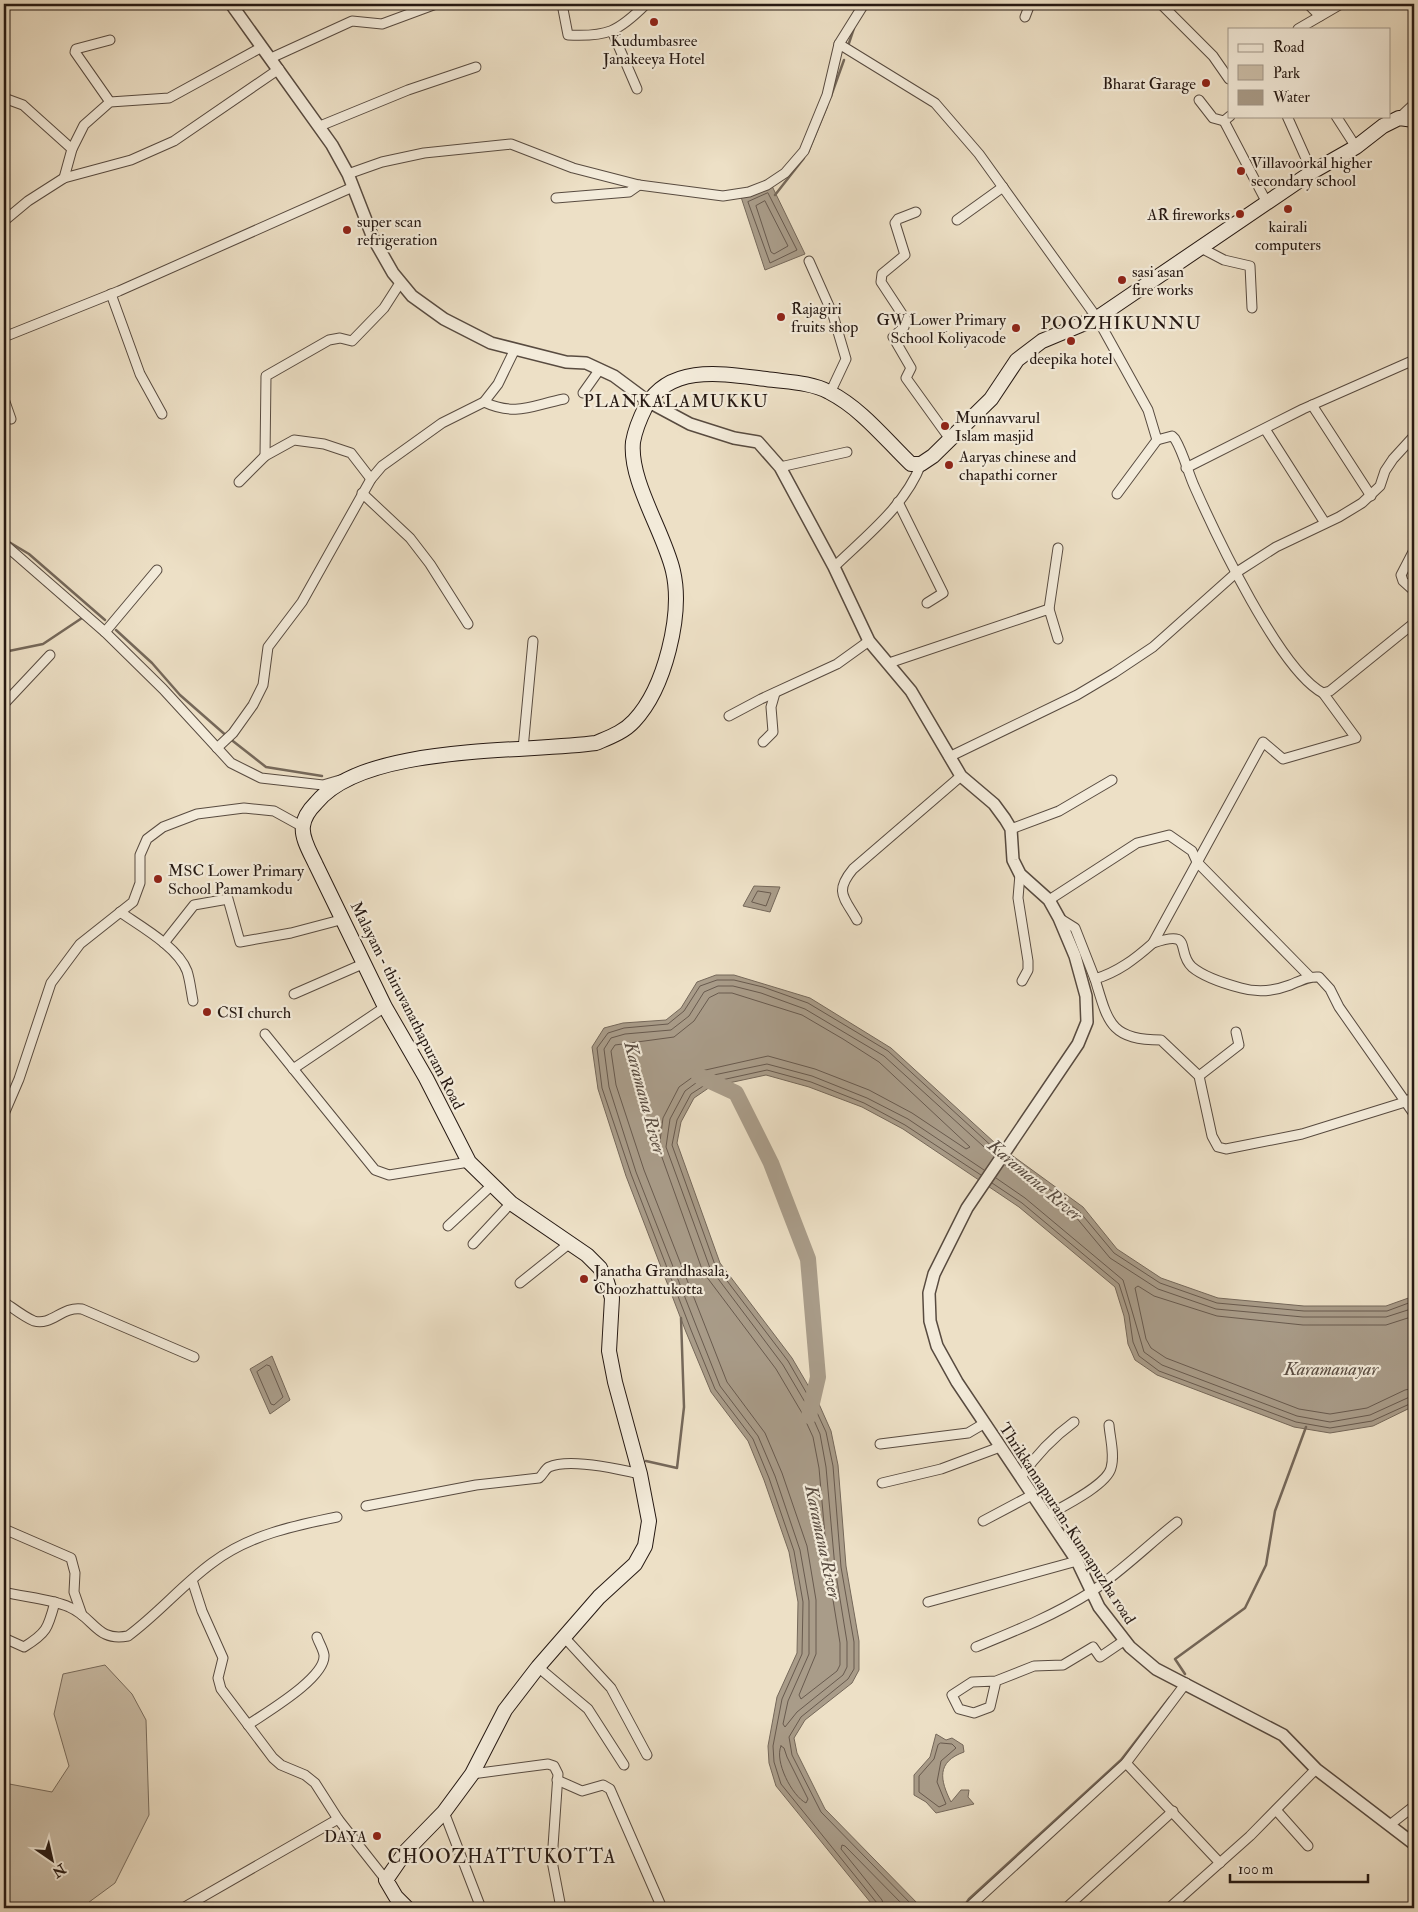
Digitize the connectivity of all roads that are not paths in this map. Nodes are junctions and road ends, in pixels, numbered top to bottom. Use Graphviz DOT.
graph roads {
  1 [pos="231,4"];
  2 [pos="436,4"];
  3 [pos="562,4"];
  4 [pos="646,4"];
  5 [pos="864,4"];
  6 [pos="1030,4"];
  7 [pos="1161,4"];
  8 [pos="1308,4"];
  9 [pos="1341,4"];
  10 [pos="1320,16"];
  11 [pos="1025,17"];
  12 [pos="1300,28"];
  13 [pos="612,31"];
  14 [pos="110,40"];
  15 [pos="839,44"];
  16 [pos="262,47"];
  17 [pos="271,58"];
  18 [pos="476,66"];
  19 [pos="279,69"];
  20 [pos="1228,78"];
  21 [pos="637,90"];
  22 [pos="4,98"];
  23 [pos="1200,100"];
  24 [pos="110,102"];
  25 [pos="1414,104"];
  26 [pos="1227,118"];
  27 [pos="1288,118"];
  28 [pos="1337,118"];
  29 [pos="1399,118"];
  30 [pos="1414,120"];
  31 [pos="320,126"];
  32 [pos="1356,147"];
  33 [pos="72,149"];
  34 [pos="1312,172"];
  35 [pos="348,174"];
  36 [pos="64,178"];
  37 [pos="639,185"];
  38 [pos="353,187"];
  39 [pos="1003,187"];
  40 [pos="556,198"];
  41 [pos="1266,203"];
  42 [pos="916,212"];
  43 [pos="957,220"];
  44 [pos="4,221"];
  45 [pos="1201,248"];
  46 [pos="809,261"];
  47 [pos="400,283"];
  48 [pos="111,294"];
  49 [pos="1252,308"];
  50 [pos="1097,318"];
  51 [pos="4,337"];
  52 [pos="515,349"];
  53 [pos="1414,360"];
  54 [pos="600,370"];
  55 [pos="583,393"];
  56 [pos="830,393"];
  57 [pos="564,398"];
  58 [pos="4,399"];
  59 [pos="484,402"];
  60 [pos="649,402"];
  61 [pos="1312,405"];
  62 [pos="162,414"];
  63 [pos="11,418"];
  64 [pos="1265,429"];
  65 [pos="1414,436"];
  66 [pos="950,439"];
  67 [pos="1157,440"];
  68 [pos="847,452"];
  69 [pos="265,456"];
  70 [pos="921,464"];
  71 [pos="780,467"];
  72 [pos="1186,468"];
  73 [pos="371,479"];
  74 [pos="240,482"];
  75 [pos="362,493"];
  76 [pos="1117,494"];
  77 [pos="1371,496"];
  78 [pos="898,502"];
  79 [pos="1325,523"];
  80 [pos="4,544"];
  81 [pos="1058,548"];
  82 [pos="1414,550"];
  83 [pos="834,567"];
  84 [pos="157,570"];
  85 [pos="1236,572"];
  86 [pos="1414,591"];
  87 [pos="927,602"];
  88 [pos="1049,609"];
  89 [pos="1414,623"];
  90 [pos="468,624"];
  91 [pos="105,632"];
  92 [pos="1058,639"];
  93 [pos="533,641"];
  94 [pos="868,641"];
  95 [pos="50,655"];
  96 [pos="889,663"];
  97 [pos="776,693"];
  98 [pos="1323,693"];
  99 [pos="4,704"];
  100 [pos="729,716"];
  101 [pos="763,742"];
  102 [pos="217,748"];
  103 [pos="523,749"];
  104 [pos="949,757"];
  105 [pos="961,776"];
  106 [pos="345,779"];
  107 [pos="1112,780"];
  108 [pos="302,827"];
  109 [pos="1011,829"];
  110 [pos="1197,862"];
  111 [pos="1020,874"];
  112 [pos="1048,900"];
  113 [pos="120,912"];
  114 [pos="1058,918"];
  115 [pos="344,919"];
  116 [pos="857,920"];
  117 [pos="164,943"];
  118 [pos="1153,943"];
  119 [pos="366,963"];
  120 [pos="1310,977"];
  121 [pos="1095,979"];
  122 [pos="1022,981"];
  123 [pos="294,994"];
  124 [pos="193,1001"];
  125 [pos="385,1007"];
  126 [pos="1236,1032"];
  127 [pos="265,1034"];
  128 [pos="294,1069"];
  129 [pos="1199,1076"];
  130 [pos="1414,1097"];
  131 [pos="1405,1102"];
  132 [pos="4,1114"];
  133 [pos="1414,1114"];
  134 [pos="469,1162"];
  135 [pos="491,1186"];
  136 [pos="511,1204"];
  137 [pos="448,1226"];
  138 [pos="570,1242"];
  139 [pos="473,1244"];
  140 [pos="520,1283"];
  141 [pos="4,1302"];
  142 [pos="194,1356"];
  143 [pos="1074,1422"];
  144 [pos="985,1423"];
  145 [pos="1109,1425"];
  146 [pos="880,1444"];
  147 [pos="1000,1447"];
  148 [pos="640,1474"];
  149 [pos="1021,1478"];
  150 [pos="882,1483"];
  151 [pos="1032,1495"];
  152 [pos="366,1506"];
  153 [pos="1046,1516"];
  154 [pos="337,1518"];
  155 [pos="983,1521"];
  156 [pos="1177,1522"];
  157 [pos="4,1529"];
  158 [pos="1078,1561"];
  159 [pos="192,1580"];
  160 [pos="4,1592"];
  161 [pos="1091,1592"];
  162 [pos="55,1602"];
  163 [pos="928,1602"];
  164 [pos="82,1615"];
  165 [pos="317,1637"];
  166 [pos="564,1637"];
  167 [pos="4,1638"];
  168 [pos="1125,1640"];
  169 [pos="976,1647"];
  170 [pos="538,1667"];
  171 [pos="996,1681"];
  172 [pos="1186,1684"];
  173 [pos="248,1725"];
  174 [pos="647,1755"];
  175 [pos="1126,1763"];
  176 [pos="624,1765"];
  177 [pos="1316,1769"];
  178 [pos="472,1774"];
  179 [pos="557,1780"];
  180 [pos="1414,1806"];
  181 [pos="1276,1810"];
  182 [pos="1174,1811"];
  183 [pos="444,1812"];
  184 [pos="338,1819"];
  185 [pos="1390,1824"];
  186 [pos="1414,1844"];
  187 [pos="1308,1846"];
  188 [pos="1220,1863"];
  189 [pos="386,1880"];
  190 [pos="183,1908"];
  191 [pos="407,1908"];
  192 [pos="481,1908"];
  193 [pos="561,1908"];
  194 [pos="662,1908"];
  195 [pos="968,1908"];
  196 [pos="1066,1908"];
  197 [pos="1169,1908"];
  1 -- 16 [label="street"];
  2 -- 17 [label="street"];
  3 -- 13 [label="street"];
  4 -- 13 [label="street"];
  5 -- 15 [label="street"];
  6 -- 11 [label="street"];
  7 -- 20 [label="street"];
  8 -- 10 [label="street"];
  9 -- 10 [label="street"];
  10 -- 12 [label="street"];
  13 -- 21 [label="street"];
  14 -- 24 [label="street"];
  15 -- 37 [label="street"];
  15 -- 39 [label="street"];
  16 -- 17 [label="street"];
  16 -- 24 [label="street"];
  17 -- 19 [label="street"];
  18 -- 31 [label="street"];
  19 -- 31 [label="street"];
  19 -- 36 [label="street"];
  22 -- 33 [label="street"];
  23 -- 26 [label="street"];
  24 -- 33 [label="street"];
  25 -- 29 [label="street"];
  26 -- 41 [label="street"];
  27 -- 34 [label="street"];
  28 -- 32 [label="street"];
  29 -- 30 [label="main road"];
  29 -- 32 [label="main road"];
  31 -- 35 [label="street"];
  32 -- 34 [label="main road"];
  33 -- 36 [label="street"];
  34 -- 41 [label="main road"];
  35 -- 37 [label="street"];
  35 -- 38 [label="street"];
  36 -- 44 [label="street"];
  37 -- 40 [label="street"];
  38 -- 47 [label="street"];
  38 -- 48 [label="street"];
  39 -- 43 [label="street"];
  39 -- 50 [label="street"];
  41 -- 45 [label="main road"];
  42 -- 66 [label="street"];
  45 -- 49 [label="street"];
  45 -- 50 [label="main road"];
  46 -- 56 [label="street"];
  47 -- 52 [label="street"];
  47 -- 69 [label="street"];
  48 -- 51 [label="street"];
  48 -- 62 [label="street"];
  50 -- 66 [label="main road"];
  50 -- 67 [label="street"];
  52 -- 54 [label="street"];
  52 -- 59 [label="street"];
  53 -- 61 [label="street"];
  54 -- 55 [label="street"];
  54 -- 60 [label="street"];
  56 -- 60 [label="main road"];
  56 -- 70 [label="main road"];
  57 -- 59 [label="street"];
  58 -- 63 [label="street"];
  59 -- 73 [label="street"];
  60 -- 71 [label="street"];
  60 -- 103 [label="main road"];
  61 -- 64 [label="street"];
  61 -- 77 [label="street"];
  64 -- 72 [label="street"];
  64 -- 79 [label="street"];
  65 -- 77 [label="street"];
  66 -- 70 [label="main road"];
  67 -- 72 [label="street"];
  67 -- 76 [label="street"];
  68 -- 71 [label="street"];
  69 -- 73 [label="street"];
  69 -- 74 [label="street"];
  70 -- 78 [label="street"];
  71 -- 83 [label="street"];
  72 -- 85 [label="street"];
  73 -- 75 [label="street"];
  75 -- 90 [label="street"];
  75 -- 102 [label="street"];
  77 -- 79 [label="street"];
  78 -- 83 [label="street"];
  78 -- 87 [label="street"];
  79 -- 85 [label="street"];
  80 -- 91 [label="street"];
  81 -- 88 [label="street"];
  82 -- 86 [label="street"];
  83 -- 94 [label="street"];
  84 -- 91 [label="street"];
  85 -- 98 [label="street"];
  85 -- 104 [label="street"];
  88 -- 92 [label="street"];
  88 -- 96 [label="street"];
  89 -- 98 [label="street"];
  91 -- 102 [label="street"];
  93 -- 103 [label="street"];
  94 -- 96 [label="street"];
  94 -- 97 [label="street"];
  95 -- 99 [label="street"];
  96 -- 104 [label="street"];
  97 -- 100 [label="street"];
  97 -- 101 [label="street"];
  98 -- 110 [label="street"];
  102 -- 106 [label="street"];
  103 -- 106 [label="main road"];
  104 -- 105 [label="street"];
  105 -- 109 [label="street"];
  105 -- 116 [label="street"];
  106 -- 108 [label="main road"];
  107 -- 109 [label="street"];
  108 -- 113 [label="street"];
  108 -- 115 [label="main road, Malayam - thiruvanathapuram Road"];
  109 -- 111 [label="street"];
  110 -- 112 [label="street"];
  110 -- 118 [label="street"];
  110 -- 120 [label="street"];
  111 -- 112 [label="street, Thrikkannapuram-Kunnapuzha road"];
  111 -- 122 [label="street"];
  112 -- 114 [label="street, Thrikkannapuram-Kunnapuzha road"];
  113 -- 117 [label="street"];
  113 -- 132 [label="street"];
  114 -- 121 [label="street"];
  114 -- 144 [label="street, Thrikkannapuram-Kunnapuzha road"];
  115 -- 117 [label="street"];
  115 -- 119 [label="main road, Malayam - thiruvanathapuram Road"];
  117 -- 124 [label="street"];
  118 -- 120 [label="street"];
  118 -- 121 [label="street"];
  119 -- 123 [label="street"];
  119 -- 125 [label="main road, Malayam - thiruvanathapuram Road"];
  120 -- 131 [label="street"];
  121 -- 129 [label="street"];
  125 -- 128 [label="street"];
  125 -- 134 [label="main road, Malayam - thiruvanathapuram Road"];
  126 -- 129 [label="street"];
  127 -- 128 [label="street"];
  128 -- 134 [label="street"];
  129 -- 131 [label="street"];
  130 -- 131 [label="street"];
  131 -- 133 [label="street"];
  134 -- 135 [label="main road, Malayam - thiruvanathapuram Road"];
  135 -- 136 [label="main road, Malayam - thiruvanathapuram Road"];
  135 -- 137 [label="street"];
  136 -- 138 [label="main road, Malayam - thiruvanathapuram Road"];
  136 -- 139 [label="street"];
  138 -- 140 [label="street"];
  138 -- 148 [label="main road, Malayam - thiruvanathapuram Road"];
  141 -- 142 [label="street"];
  143 -- 149 [label="street"];
  144 -- 146 [label="street"];
  144 -- 147 [label="street, Thrikkannapuram-Kunnapuzha road"];
  145 -- 153 [label="street"];
  147 -- 149 [label="street, Thrikkannapuram-Kunnapuzha road"];
  147 -- 150 [label="street"];
  148 -- 152 [label="street"];
  148 -- 166 [label="main road, Malayam - thiruvanathapuram Road"];
  149 -- 151 [label="street, Thrikkannapuram-Kunnapuzha road"];
  151 -- 153 [label="street, Thrikkannapuram-Kunnapuzha road"];
  151 -- 155 [label="street"];
  153 -- 158 [label="street, Thrikkannapuram-Kunnapuzha road"];
  154 -- 159 [label="street"];
  156 -- 161 [label="street"];
  157 -- 164 [label="street"];
  158 -- 161 [label="street, Thrikkannapuram-Kunnapuzha road"];
  158 -- 163 [label="street"];
  159 -- 164 [label="street"];
  159 -- 173 [label="street"];
  160 -- 162 [label="street"];
  161 -- 168 [label="street, Thrikkannapuram-Kunnapuzha road"];
  161 -- 169 [label="street"];
  162 -- 164 [label="street"];
  162 -- 167 [label="street"];
  165 -- 173 [label="street"];
  166 -- 170 [label="main road, Malayam - thiruvanathapuram Road"];
  166 -- 174 [label="street"];
  168 -- 171 [label="street"];
  168 -- 172 [label="street, Thrikkannapuram-Kunnapuzha road"];
  170 -- 176 [label="street"];
  170 -- 178 [label="main road, Malayam - thiruvanathapuram Road"];
  171 -- 171 [label="street"];
  172 -- 175 [label="street"];
  172 -- 177 [label="street, Thrikkannapuram-Kunnapuzha road"];
  173 -- 184 [label="street"];
  175 -- 182 [label="street"];
  175 -- 195 [label="street"];
  177 -- 181 [label="street"];
  177 -- 185 [label="street, Thrikkannapuram-Kunnapuzha road"];
  178 -- 179 [label="street"];
  178 -- 183 [label="main road, Malayam - thiruvanathapuram Road"];
  179 -- 193 [label="street"];
  179 -- 194 [label="street"];
  180 -- 185 [label="street"];
  181 -- 187 [label="street"];
  181 -- 188 [label="street"];
  182 -- 188 [label="street"];
  182 -- 196 [label="street"];
  183 -- 189 [label="main road, Malayam - thiruvanathapuram Road"];
  183 -- 192 [label="street"];
  184 -- 189 [label="street"];
  184 -- 190 [label="street"];
  185 -- 186 [label="street, Thrikkannapuram-Kunnapuzha road"];
  188 -- 197 [label="street"];
  189 -- 191 [label="main road"];
}
